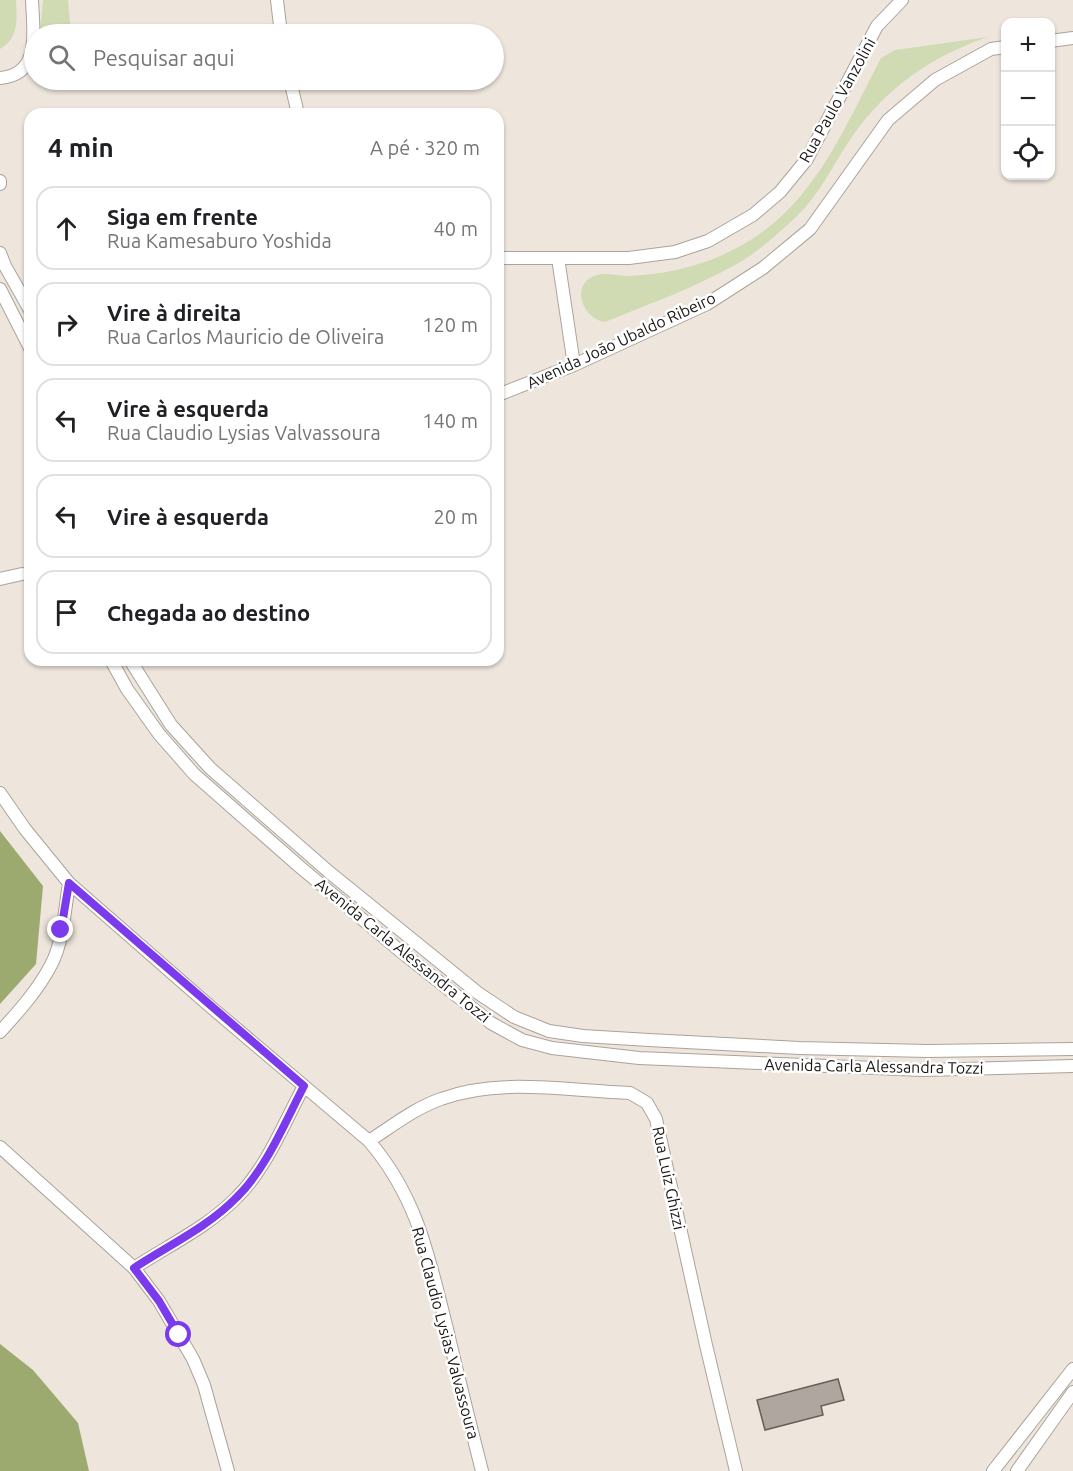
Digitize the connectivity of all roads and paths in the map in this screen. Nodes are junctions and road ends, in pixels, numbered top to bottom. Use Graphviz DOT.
graph roads {
  1 [pos="32,0"];
  2 [pos="277,0"];
  3 [pos="902,0"];
  4 [pos="33,24"];
  5 [pos="280,24"];
  6 [pos="1073,38"];
  7 [pos="1055,40"];
  8 [pos="1001,48"];
  9 [pos="24,68"];
  10 [pos="0,78"];
  11 [pos="292,90"];
  12 [pos="297,108"];
  13 [pos="0,254"];
  14 [pos="504,258"];
  15 [pos="558,258"];
  16 [pos="0,289"];
  17 [pos="24,299"];
  18 [pos="24,336"];
  19 [pos="574,365"];
  20 [pos="504,394"];
  21 [pos="22,574"];
  22 [pos="0,579"];
  23 [pos="114,666"];
  24 [pos="133,666"];
  25 [pos="0,792"];
  26 [pos="69,883"];
  27 [pos="0,1032"];
  28 [pos="1073,1049"];
  29 [pos="1073,1066"];
  30 [pos="304,1086"];
  31 [pos="369,1141"];
  32 [pos="0,1147"];
  33 [pos="134,1268"];
  34 [pos="1073,1369"];
  35 [pos="1073,1392"];
  36 [pos="228,1471"];
  37 [pos="482,1471"];
  38 [pos="736,1471"];
  39 [pos="993,1471"];
  40 [pos="1017,1471"];
  1 -- 4 [label="street"];
  2 -- 5 [label="street"];
  3 -- 15 [label="street, Rua Paulo Vanzolini"];
  6 -- 7 [label="street"];
  8 -- 19 [label="street, Avenida João Ubaldo Ribeiro"];
  9 -- 10 [label="street"];
  11 -- 12 [label="street"];
  13 -- 17 [label="street"];
  14 -- 15 [label="street, Rua Paulo Vanzolini"];
  15 -- 19 [label="street"];
  16 -- 18 [label="street"];
  19 -- 20 [label="street, Avenida João Ubaldo Ribeiro"];
  21 -- 22 [label="street"];
  23 -- 29 [label="street, Avenida Carla Alessandra Tozzi"];
  24 -- 28 [label="street, Avenida Carla Alessandra Tozzi"];
  25 -- 26 [label="street, Rua Claudio Lysias Valvassoura"];
  26 -- 27 [label="street"];
  26 -- 30 [label="street, Rua Claudio Lysias Valvassoura"];
  30 -- 31 [label="street, Rua Claudio Lysias Valvassoura"];
  30 -- 33 [label="street"];
  31 -- 37 [label="street, Rua Claudio Lysias Valvassoura"];
  31 -- 38 [label="street, Rua Luiz Ghizzi"];
  32 -- 33 [label="street"];
  33 -- 36 [label="street"];
  34 -- 39 [label="street"];
  35 -- 40 [label="street"];
}
